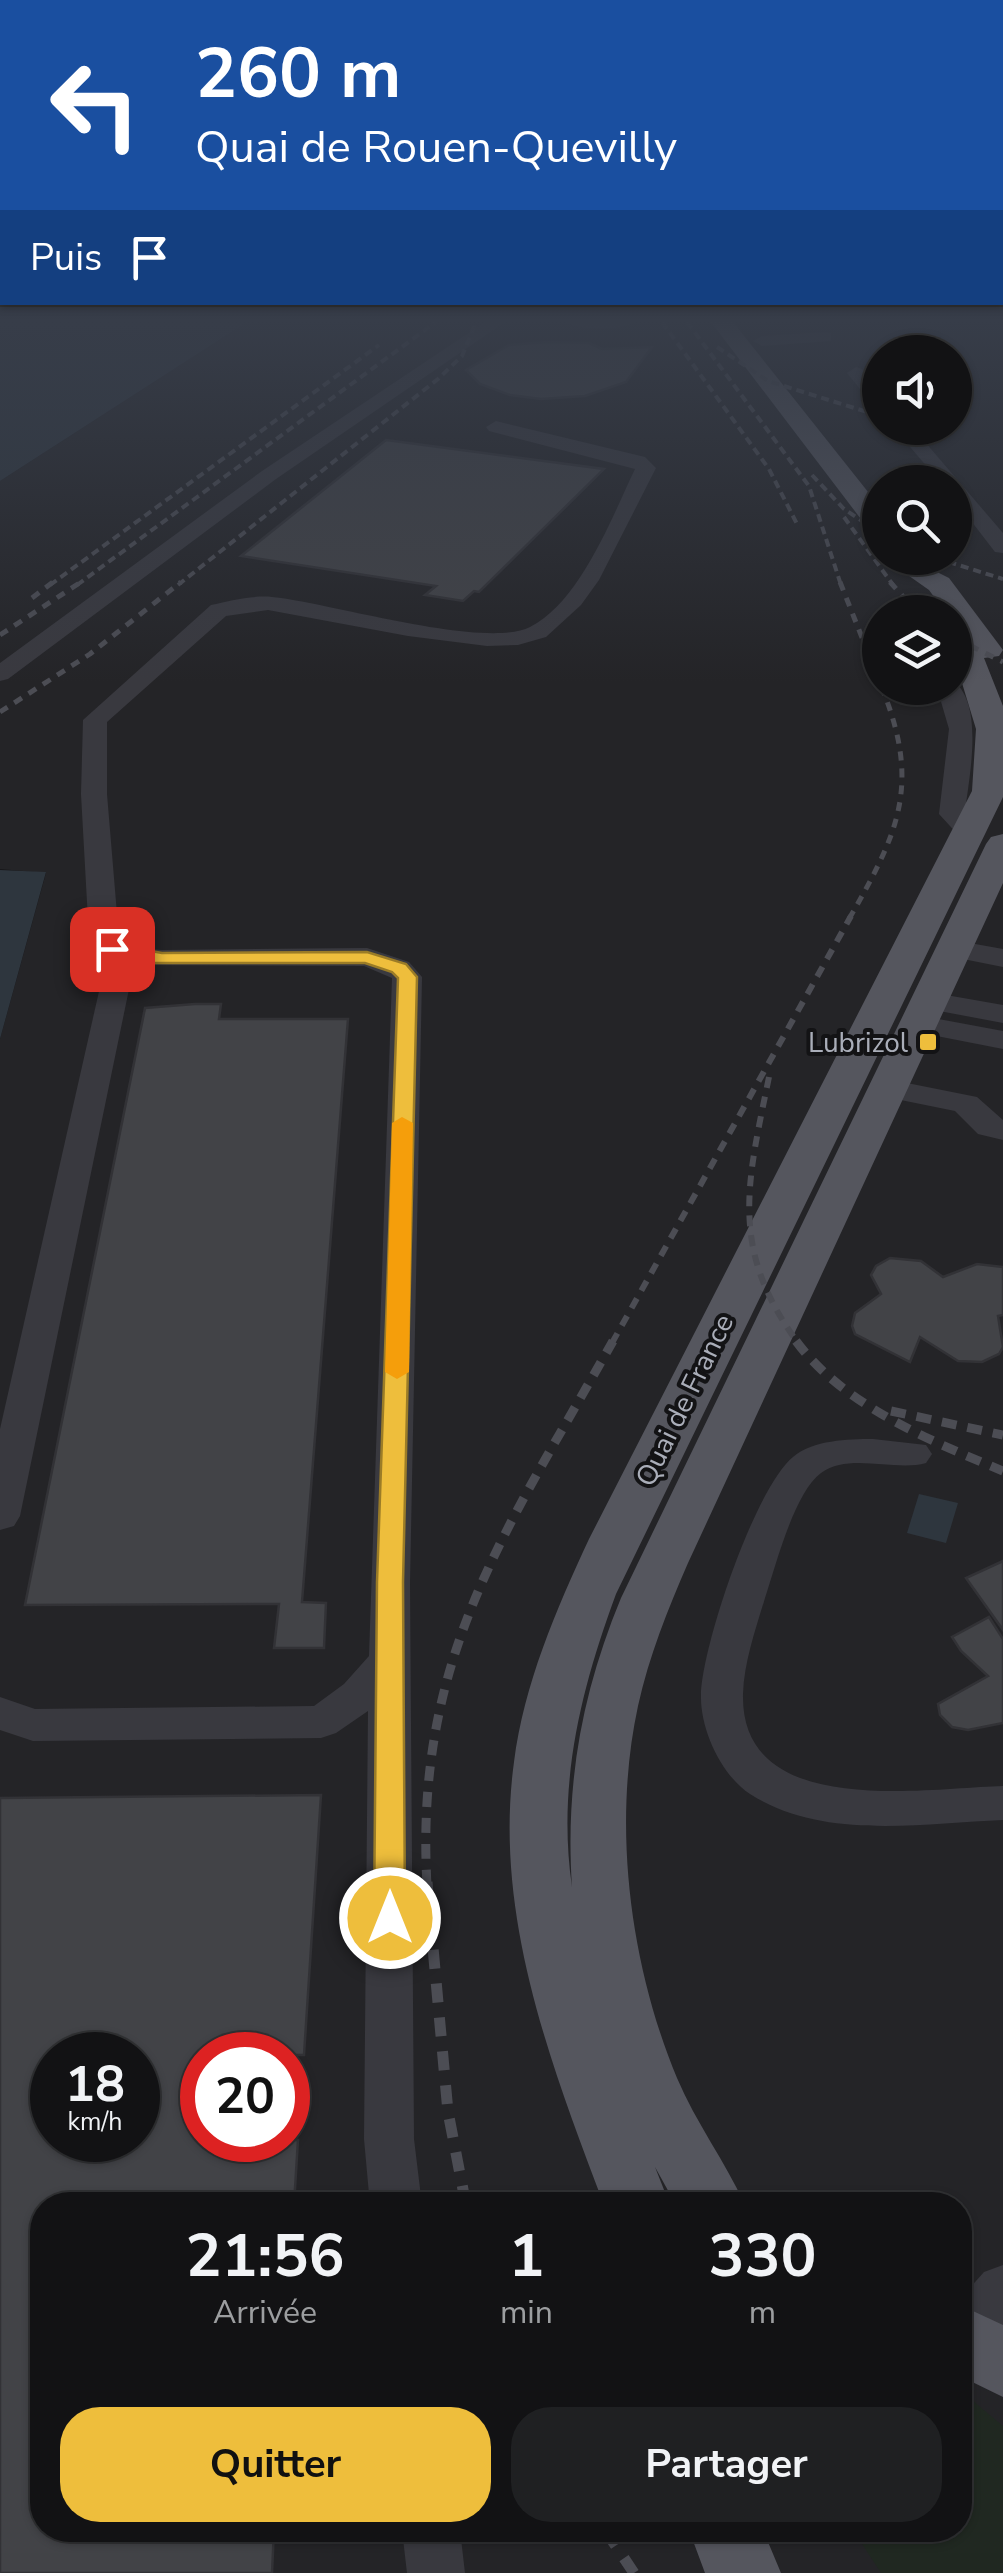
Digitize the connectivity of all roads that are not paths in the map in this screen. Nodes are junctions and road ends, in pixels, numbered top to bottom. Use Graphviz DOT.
graph roads {
  1 [pos="309,442"];
  2 [pos="319,442"];
  3 [pos="559,442"];
  4 [pos="815,442"];
  5 [pos="844,442"];
  6 [pos="918,445"];
  7 [pos="863,465"];
  8 [pos="935,465"];
  9 [pos="270,475"];
  10 [pos="862,502"];
  11 [pos="972,509"];
  12 [pos="1003,548"];
  13 [pos="930,575"];
  14 [pos="932,575"];
  15 [pos="1003,640"];
  16 [pos="0,674"];
  17 [pos="985,685"];
  18 [pos="986,838"];
  19 [pos="992,891"];
  20 [pos="953,949"];
  21 [pos="122,954"];
  22 [pos="1003,958"];
  23 [pos="923,1012"];
  24 [pos="1003,1014"];
  25 [pos="1003,1040"];
  26 [pos="887,1088"];
  27 [pos="1003,1130"];
  28 [pos="913,1454"];
  29 [pos="0,1516"];
  30 [pos="390,1659"];
  31 [pos="0,1713"];
  32 [pos="1003,1804"];
  33 [pos="395,2192"];
  34 [pos="632,2192"];
  35 [pos="704,2192"];
  36 [pos="1003,2290"];
  37 [pos="972,2325"];
  38 [pos="972,2345"];
  39 [pos="1003,2363"];
  40 [pos="432,2542"];
  41 [pos="731,2542"];
  42 [pos="436,2573"];
  43 [pos="743,2573"];
  1 -- 9 [label="street"];
  2 -- 9 [label="street"];
  3 -- 21 [label="street"];
  4 -- 10 [label="main road"];
  5 -- 7 [label="main road"];
  6 -- 8 [label="street"];
  9 -- 16 [label="street"];
  11 -- 12 [label="street"];
  13 -- 17 [label="main road"];
  14 -- 15 [label="main road"];
  17 -- 18 [label="main road, Quai de France"];
  18 -- 19 [label="main road, Quai de France"];
  18 -- 34 [label="main road, Quai de France"];
  19 -- 20 [label="main road, Quai de France"];
  20 -- 22 [label="street"];
  20 -- 23 [label="main road, Quai de France"];
  21 -- 29 [label="street"];
  21 -- 30 [label="street"];
  23 -- 24 [label="street"];
  23 -- 25 [label="street"];
  23 -- 26 [label="main road, Quai de France"];
  26 -- 27 [label="street"];
  26 -- 35 [label="main road, Quai de France"];
  28 -- 32 [label="street"];
  30 -- 31 [label="street"];
  30 -- 33 [label="street"];
  36 -- 37 [label="street"];
  38 -- 39 [label="main road"];
  40 -- 42 [label="street"];
  41 -- 43 [label="main road"];
}
